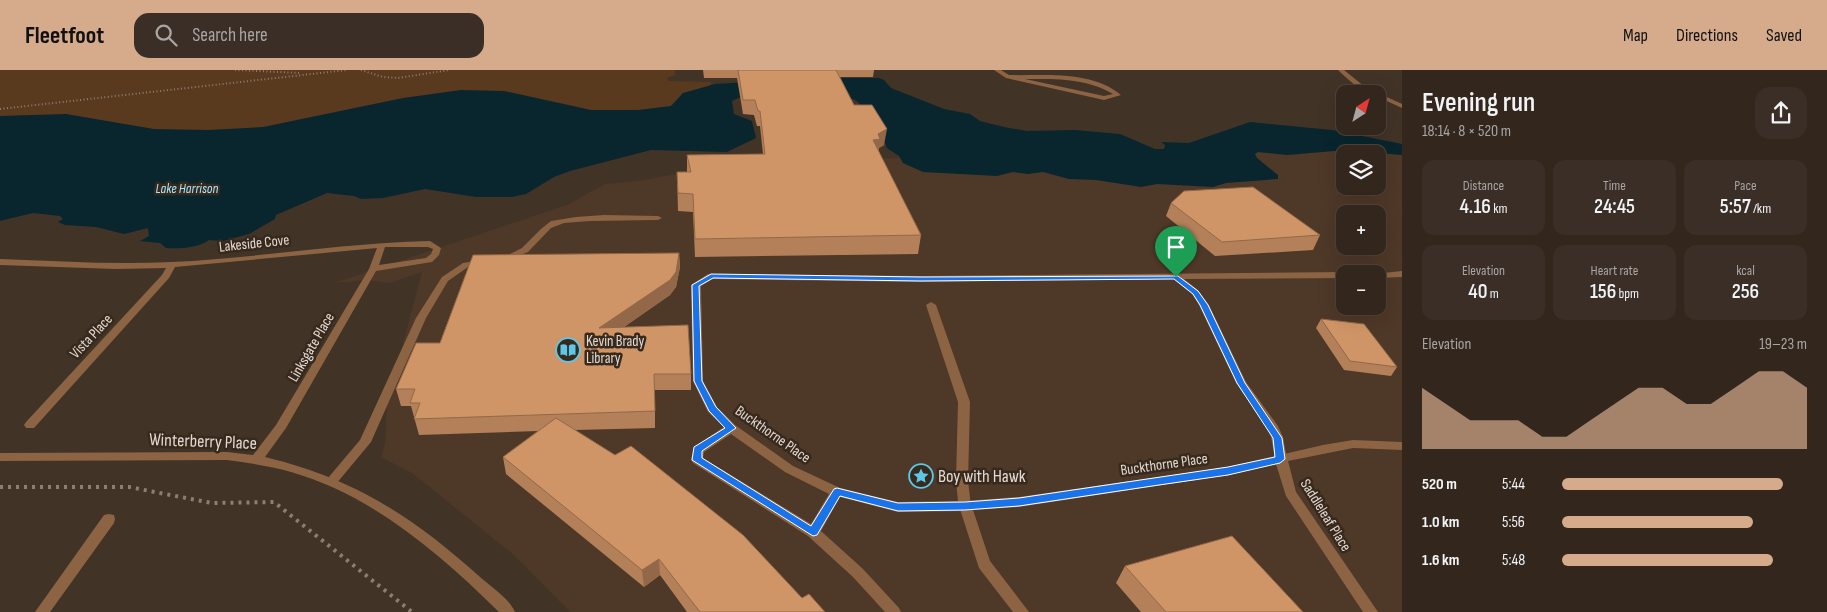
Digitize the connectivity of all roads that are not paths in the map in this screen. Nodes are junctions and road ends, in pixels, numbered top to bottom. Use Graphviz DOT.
graph roads {
  1 [pos="997,70"];
  2 [pos="1341,70"];
  3 [pos="1008,77"];
  4 [pos="1359,85"];
  5 [pos="1386,99"];
  6 [pos="1401,106"];
  7 [pos="658,218"];
  8 [pos="382,244"];
  9 [pos="0,262"];
  10 [pos="172,265"];
  11 [pos="373,269"];
  12 [pos="1402,274"];
  13 [pos="1336,275"];
  14 [pos="1386,275"];
  15 [pos="1176,277"];
  16 [pos="931,305"];
  17 [pos="30,425"];
  18 [pos="731,428"];
  19 [pos="1402,446"];
  20 [pos="0,457"];
  21 [pos="256,459"];
  22 [pos="1280,459"];
  23 [pos="332,481"];
  24 [pos="837,492"];
  25 [pos="965,506"];
  26 [pos="109,519"];
  27 [pos="813,532"];
  28 [pos="42,612"];
  29 [pos="508,612"];
  30 [pos="894,612"];
  31 [pos="1022,612"];
  32 [pos="1371,612"];
  1 -- 3 [label="street"];
  2 -- 4 [label="street"];
  3 -- 3 [label="street"];
  5 -- 6 [label="street"];
  7 -- 23 [label="street"];
  8 -- 10 [label="street, Lakeside Cove"];
  8 -- 11 [label="street, Linksgate Place"];
  8 -- 11 [label="street, Lakeside Cove"];
  9 -- 10 [label="street, Lakeside Cove"];
  10 -- 17 [label="street, Vista Place"];
  11 -- 21 [label="street, Linksgate Place"];
  12 -- 14 [label="street"];
  13 -- 15 [label="street"];
  15 -- 18 [label="street, Buckthorne Place"];
  15 -- 22 [label="street, Saddleleaf Place"];
  16 -- 25 [label="street"];
  18 -- 24 [label="street, Buckthorne Place"];
  18 -- 27 [label="street"];
  19 -- 22 [label="street, Buckthorne Place"];
  20 -- 21 [label="street, Winterberry Place"];
  21 -- 23 [label="street, Winterberry Place"];
  22 -- 25 [label="street, Buckthorne Place"];
  22 -- 32 [label="street, Saddleleaf Place"];
  23 -- 29 [label="street, Winterberry Place"];
  24 -- 25 [label="street, Buckthorne Place"];
  24 -- 27 [label="street"];
  25 -- 31 [label="street"];
  26 -- 28 [label="street"];
  27 -- 30 [label="street"];
}
